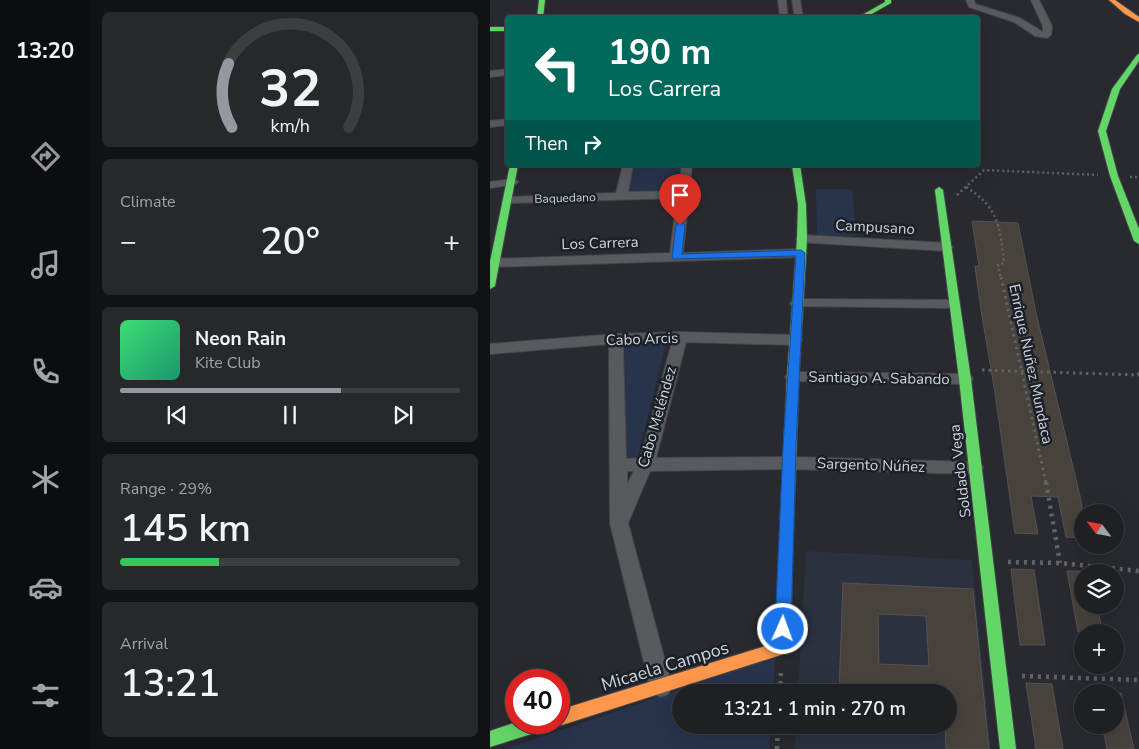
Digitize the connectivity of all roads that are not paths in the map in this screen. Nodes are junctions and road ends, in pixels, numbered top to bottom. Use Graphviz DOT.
graph roads {
  1 [pos="542,0"];
  2 [pos="782,0"];
  3 [pos="796,0"];
  4 [pos="888,0"];
  5 [pos="970,0"];
  6 [pos="1035,0"];
  7 [pos="1112,0"];
  8 [pos="1127,13"];
  9 [pos="540,15"];
  10 [pos="784,15"];
  11 [pos="798,15"];
  12 [pos="868,15"];
  13 [pos="1139,20"];
  14 [pos="505,29"];
  15 [pos="490,30"];
  16 [pos="1139,32"];
  17 [pos="1139,56"];
  18 [pos="505,72"];
  19 [pos="490,74"];
  20 [pos="505,122"];
  21 [pos="490,124"];
  22 [pos="514,167"];
  23 [pos="628,167"];
  24 [pos="687,167"];
  25 [pos="796,167"];
  26 [pos="512,182"];
  27 [pos="490,185"];
  28 [pos="939,190"];
  29 [pos="684,194"];
  30 [pos="621,196"];
  31 [pos="509,200"];
  32 [pos="1139,241"];
  33 [pos="801,246"];
  34 [pos="947,247"];
  35 [pos="676,257"];
  36 [pos="492,262"];
  37 [pos="490,286"];
  38 [pos="797,303"];
  39 [pos="953,304"];
  40 [pos="680,337"];
  41 [pos="616,339"];
  42 [pos="795,340"];
  43 [pos="490,349"];
  44 [pos="964,374"];
  45 [pos="793,377"];
  46 [pos="645,463"];
  47 [pos="789,463"];
  48 [pos="617,465"];
  49 [pos="975,468"];
  50 [pos="619,523"];
  51 [pos="661,687"];
  52 [pos="570,715"];
  53 [pos="506,734"];
  54 [pos="490,739"];
  55 [pos="1008,749"];
  1 -- 9 [label="street"];
  2 -- 10 [label="street"];
  3 -- 11 [label="street"];
  4 -- 12 [label="street"];
  5 -- 6 [label="street"];
  7 -- 8 [label="street"];
  8 -- 13 [label="street"];
  8 -- 16 [label="street"];
  14 -- 15 [label="street"];
  17 -- 32 [label="street"];
  18 -- 19 [label="street"];
  20 -- 21 [label="street"];
  22 -- 26 [label="street"];
  23 -- 30 [label="street"];
  24 -- 29 [label="street"];
  25 -- 33 [label="street"];
  26 -- 27 [label="street"];
  26 -- 31 [label="street"];
  28 -- 34 [label="street, Soldado Vega"];
  29 -- 30 [label="street, Baquedano"];
  29 -- 35 [label="street"];
  30 -- 31 [label="street, Baquedano"];
  31 -- 36 [label="street"];
  33 -- 34 [label="street, Campusano"];
  33 -- 35 [label="street, Los Carrera"];
  33 -- 38 [label="street"];
  34 -- 39 [label="street, Soldado Vega"];
  35 -- 36 [label="street, Los Carrera"];
  36 -- 37 [label="street"];
  38 -- 39 [label="street"];
  38 -- 42 [label="street"];
  39 -- 44 [label="street, Soldado Vega"];
  40 -- 41 [label="street, Cabo Arcis"];
  40 -- 42 [label="street, Cabo Arcis"];
  40 -- 46 [label="street, Cabo Meléndez"];
  41 -- 43 [label="street, Cabo Arcis"];
  41 -- 48 [label="street, Cabo Meléndez"];
  42 -- 45 [label="street"];
  44 -- 45 [label="street, Santiago A. Sabando"];
  44 -- 49 [label="street, Soldado Vega"];
  45 -- 47 [label="street"];
  46 -- 47 [label="street, Sargento Núñez"];
  46 -- 48 [label="street, Sargento Núñez"];
  46 -- 50 [label="street, Cabo Meléndez"];
  47 -- 49 [label="street, Sargento Núñez"];
  47 -- 51 [label="street, Micaela Campos"];
  48 -- 50 [label="street, Cabo Meléndez"];
  49 -- 55 [label="street, Soldado Vega"];
  50 -- 51 [label="street, Cabo Meléndez"];
  51 -- 52 [label="street, Micaela Campos"];
  53 -- 54 [label="street"];
}
